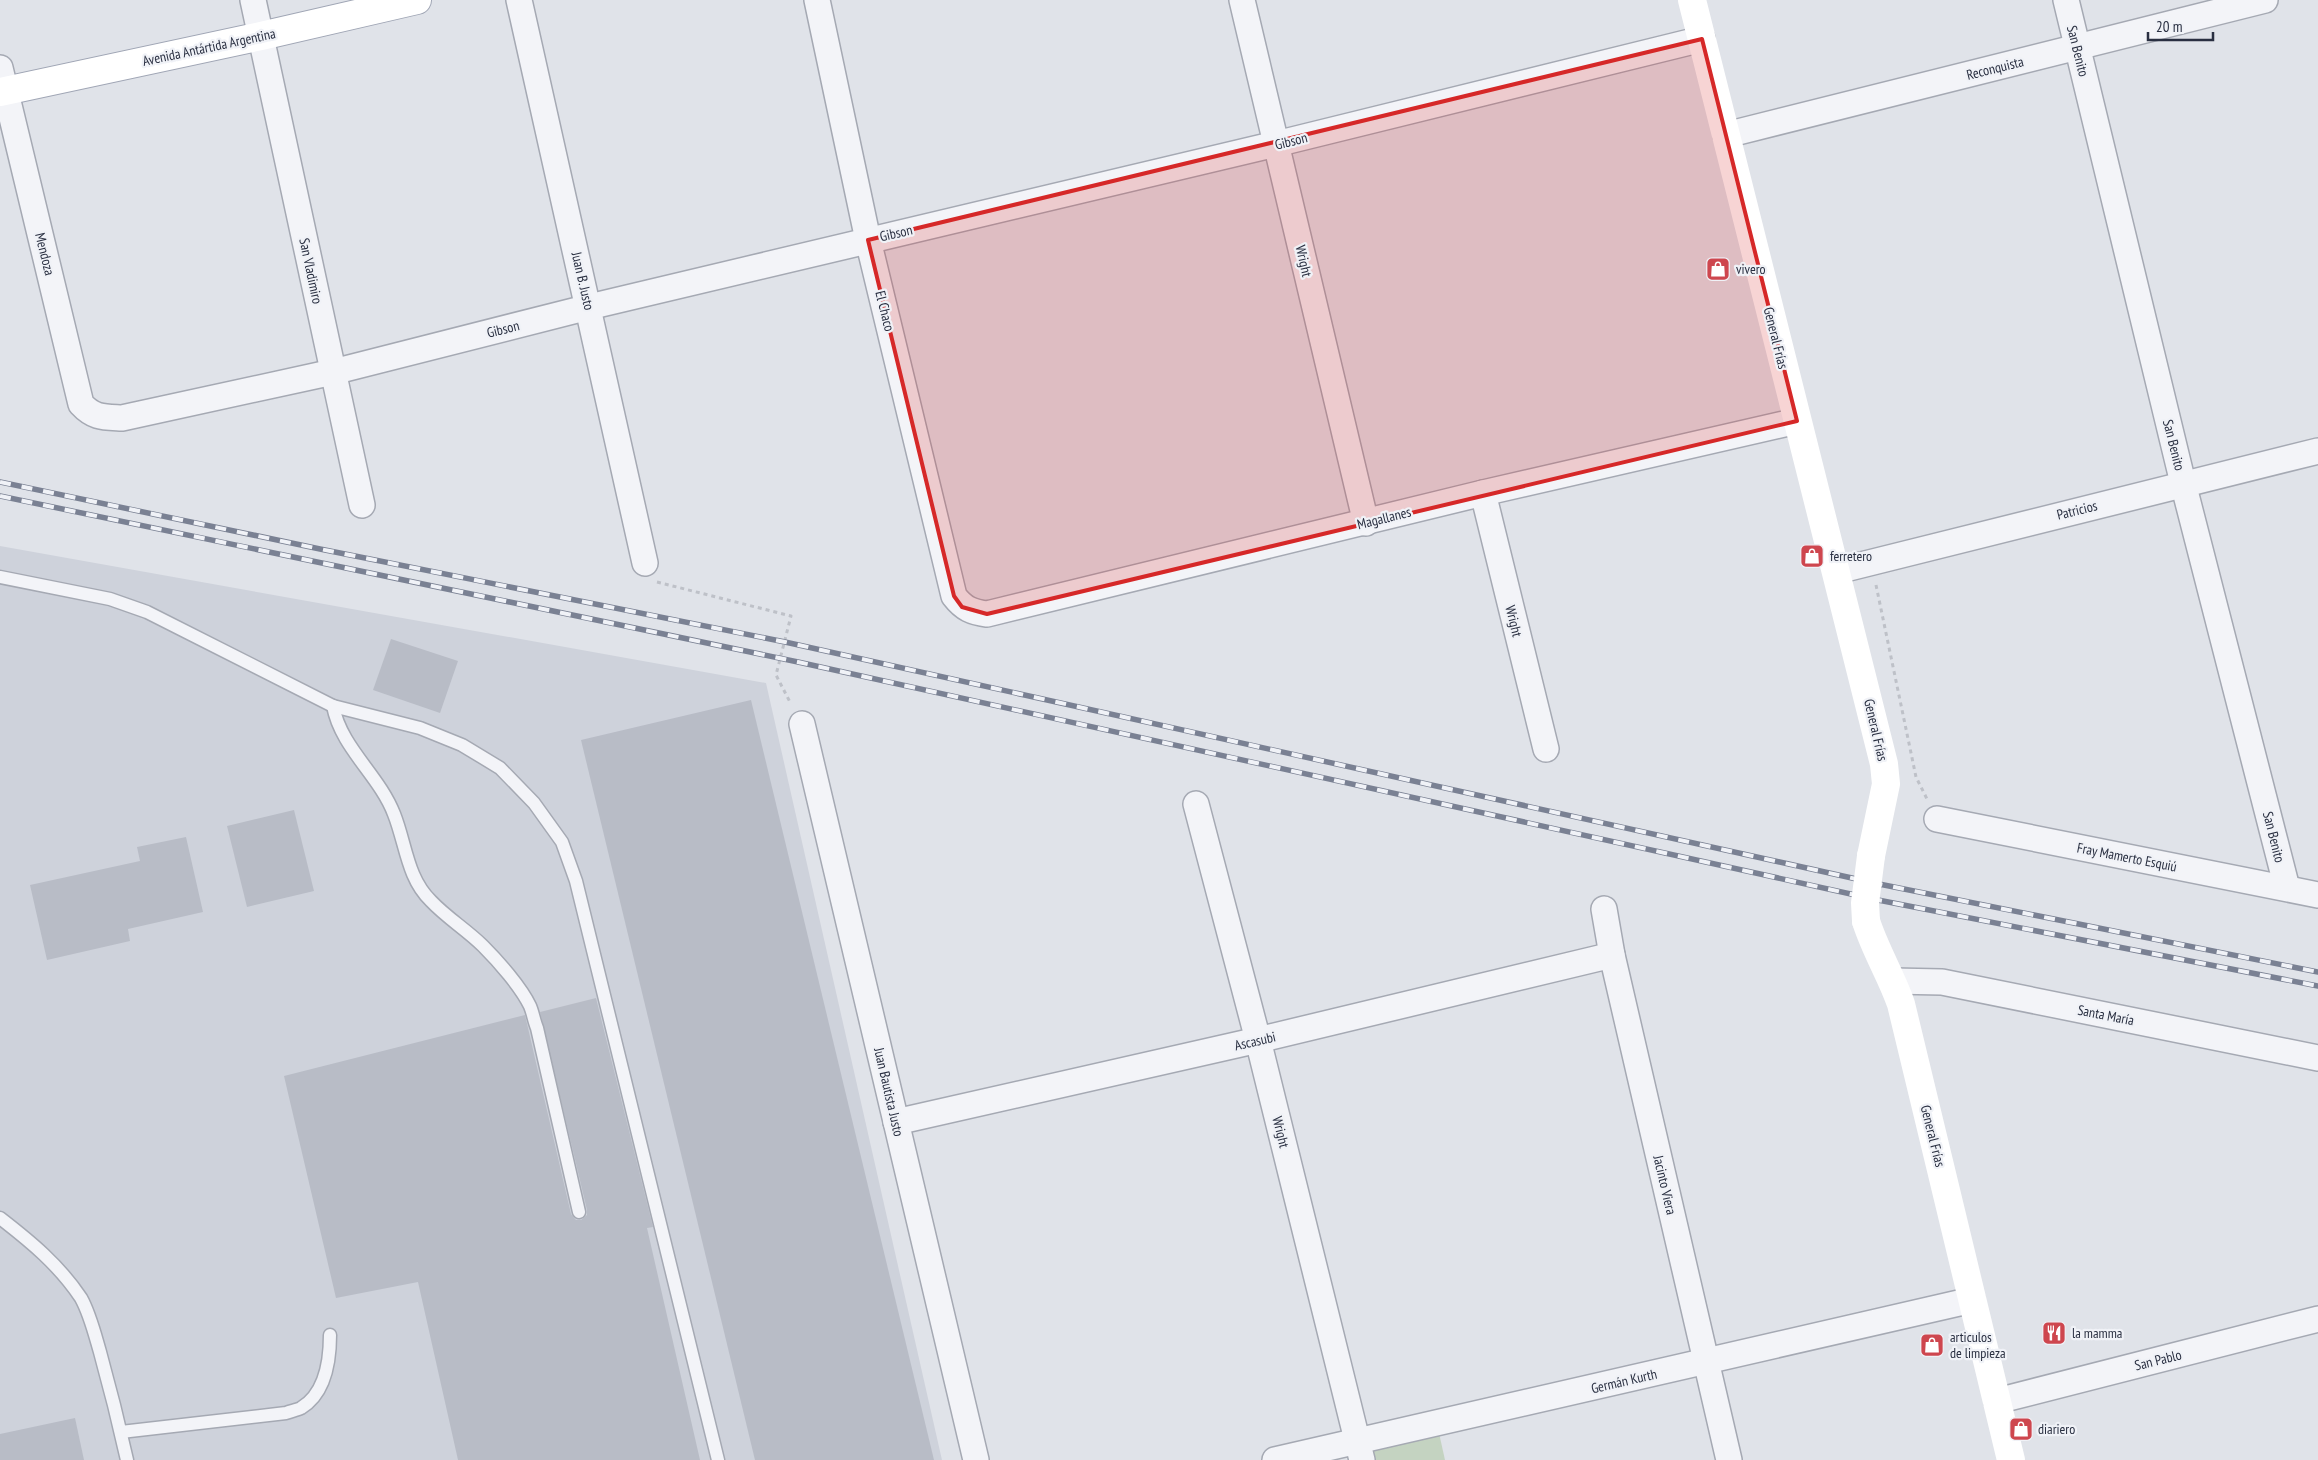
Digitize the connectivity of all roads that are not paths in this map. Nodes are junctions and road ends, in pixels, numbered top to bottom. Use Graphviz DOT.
graph roads {
  1 [pos="253,0"];
  2 [pos="417,0"];
  3 [pos="519,0"];
  4 [pos="818,0"];
  5 [pos="1242,0"];
  6 [pos="1692,0"];
  7 [pos="2066,0"];
  8 [pos="2265,0"];
  9 [pos="261,36"];
  10 [pos="1702,39"];
  11 [pos="2078,47"];
  12 [pos="2,83"];
  13 [pos="1726,135"];
  14 [pos="1276,144"];
  15 [pos="868,240"];
  16 [pos="589,307"];
  17 [pos="333,372"];
  18 [pos="90,414"];
  19 [pos="1797,421"];
  20 [pos="2318,451"];
  21 [pos="2183,483"];
  22 [pos="1483,492"];
  23 [pos="362,505"];
  24 [pos="1366,523"];
  25 [pos="645,563"];
  26 [pos="1837,571"];
  27 [pos="0,577"];
  28 [pos="971,612"];
  29 [pos="333,706"];
  30 [pos="802,724"];
  31 [pos="1546,749"];
  32 [pos="1196,804"];
  33 [pos="1937,819"];
  34 [pos="2287,888"];
  35 [pos="2318,895"];
  36 [pos="1604,909"];
  37 [pos="1612,955"];
  38 [pos="1893,981"];
  39 [pos="1258,1040"];
  40 [pos="2318,1058"];
  41 [pos="896,1122"];
  42 [pos="580,1212"];
  43 [pos="0,1218"];
  44 [pos="1972,1300"];
  45 [pos="2318,1319"];
  46 [pos="330,1335"];
  47 [pos="1706,1363"];
  48 [pos="1997,1401"];
  49 [pos="121,1432"];
  50 [pos="1360,1451"];
  51 [pos="127,1460"];
  52 [pos="718,1460"];
  53 [pos="976,1460"];
  54 [pos="1276,1460"];
  55 [pos="1730,1460"];
  56 [pos="2011,1460"];
  1 -- 9 [label="street, San Vladimiro"];
  2 -- 9 [label="main road, Avenida Antártida Argentina"];
  3 -- 16 [label="street, Juan B. Justo"];
  4 -- 15 [label="street, El Chaco"];
  5 -- 14 [label="street, Wright"];
  6 -- 10 [label="main road, General Frías"];
  7 -- 11 [label="street, San Benito"];
  8 -- 11 [label="street, Reconquista"];
  9 -- 12 [label="main road, Avenida Antártida Argentina"];
  9 -- 17 [label="street, San Vladimiro"];
  10 -- 13 [label="main road, General Frías"];
  10 -- 14 [label="street, Gibson"];
  11 -- 13 [label="street, Reconquista"];
  11 -- 21 [label="street, San Benito"];
  12 -- 18 [label="street, Mendoza"];
  13 -- 19 [label="main road, General Frías"];
  14 -- 15 [label="street, Gibson"];
  14 -- 24 [label="street, Wright"];
  15 -- 16 [label="street, Gibson"];
  15 -- 28 [label="street, El Chaco"];
  16 -- 17 [label="street, Gibson"];
  16 -- 25 [label="street, Juan B. Justo"];
  17 -- 18 [label="street, Gibson"];
  17 -- 23 [label="street, San Vladimiro"];
  19 -- 22 [label="street, Magallanes"];
  19 -- 26 [label="main road, General Frías"];
  20 -- 21 [label="street, Patricios"];
  21 -- 26 [label="street, Patricios"];
  21 -- 34 [label="street, San Benito"];
  22 -- 24 [label="street, Magallanes"];
  22 -- 31 [label="street, Wright"];
  24 -- 28 [label="street, Magallanes"];
  26 -- 38 [label="main road, General Frías, bridge"];
  27 -- 29 [label="lane"];
  29 -- 42 [label="lane"];
  29 -- 52 [label="lane"];
  30 -- 41 [label="street, Juan Bautista Justo"];
  32 -- 39 [label="street, Wright"];
  33 -- 34 [label="street, Fray Mamerto Esquiú"];
  34 -- 35 [label="street, Fray Mamerto Esquiú"];
  36 -- 37 [label="street, Jacinto Viera"];
  37 -- 39 [label="street, Ascasubi"];
  37 -- 47 [label="street, Jacinto Viera"];
  38 -- 40 [label="street, Santa María"];
  38 -- 44 [label="main road, General Frías"];
  39 -- 41 [label="street, Ascasubi"];
  39 -- 50 [label="street, Wright"];
  41 -- 53 [label="street, Juan Bautista Justo"];
  43 -- 49 [label="lane"];
  44 -- 47 [label="street, Germán Kurth"];
  44 -- 48 [label="main road, General Frías"];
  45 -- 48 [label="street, San Pablo"];
  46 -- 49 [label="lane"];
  47 -- 50 [label="street, Germán Kurth"];
  47 -- 55 [label="street, Jacinto Viera"];
  48 -- 56 [label="main road, General Frías"];
  49 -- 51 [label="lane"];
  50 -- 54 [label="street, Germán Kurth"];
}
